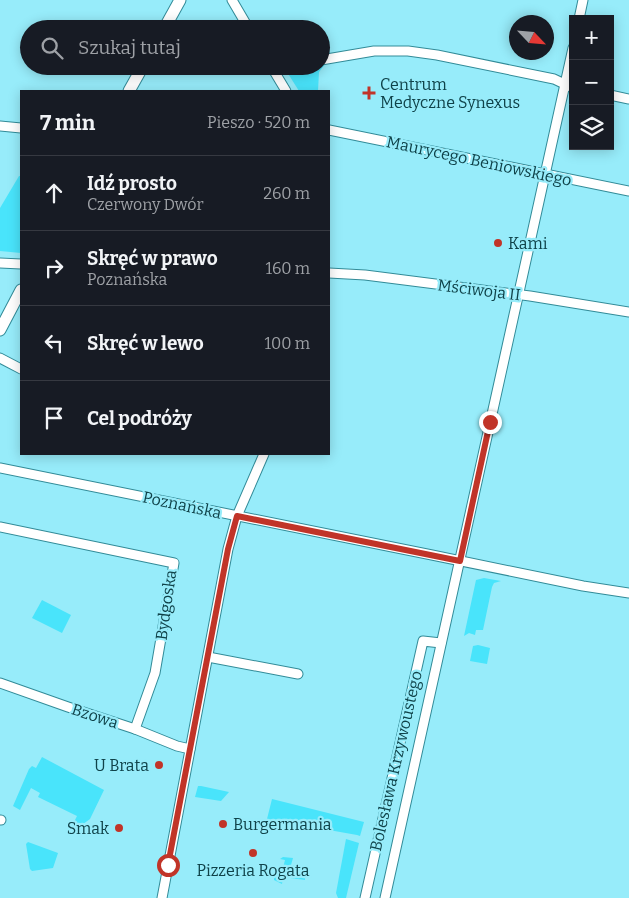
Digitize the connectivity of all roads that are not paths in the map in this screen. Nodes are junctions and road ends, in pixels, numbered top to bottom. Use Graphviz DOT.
graph roads {
  1 [pos="180,0"];
  2 [pos="232,0"];
  3 [pos="583,0"];
  4 [pos="580,15"];
  5 [pos="169,20"];
  6 [pos="244,20"];
  7 [pos="330,58"];
  8 [pos="138,75"];
  9 [pos="277,75"];
  10 [pos="569,86"];
  11 [pos="130,90"];
  12 [pos="285,90"];
  13 [pos="614,97"];
  14 [pos="629,100"];
  15 [pos="0,126"];
  16 [pos="20,128"];
  17 [pos="330,130"];
  18 [pos="545,175"];
  19 [pos="629,191"];
  20 [pos="0,263"];
  21 [pos="20,264"];
  22 [pos="330,273"];
  23 [pos="20,292"];
  24 [pos="518,296"];
  25 [pos="629,312"];
  26 [pos="0,330"];
  27 [pos="0,358"];
  28 [pos="20,368"];
  29 [pos="264,455"];
  30 [pos="0,468"];
  31 [pos="237,516"];
  32 [pos="0,527"];
  33 [pos="460,561"];
  34 [pos="629,593"];
  35 [pos="441,643"];
  36 [pos="208,657"];
  37 [pos="298,674"];
  38 [pos="0,683"];
  39 [pos="135,729"];
  40 [pos="190,749"];
  41 [pos="162,898"];
  42 [pos="365,898"];
  43 [pos="385,898"];
  1 -- 5 [label="street"];
  2 -- 6 [label="street"];
  3 -- 4 [label="street"];
  7 -- 10 [label="street"];
  8 -- 11 [label="street"];
  9 -- 12 [label="street"];
  10 -- 18 [label="street, Bolesława Krzywoustego"];
  13 -- 14 [label="street"];
  15 -- 16 [label="street"];
  17 -- 18 [label="street, Maurycego Beniowskiego"];
  18 -- 19 [label="street, Maurycego Beniowskiego"];
  18 -- 24 [label="street, Bolesława Krzywoustego"];
  20 -- 21 [label="street"];
  22 -- 24 [label="street, Mściwoja II"];
  23 -- 26 [label="street"];
  24 -- 25 [label="street, Mściwoja II"];
  24 -- 33 [label="street, Bolesława Krzywoustego"];
  27 -- 28 [label="street"];
  29 -- 31 [label="street"];
  30 -- 31 [label="street, Poznańska"];
  31 -- 33 [label="street, Poznańska"];
  31 -- 36 [label="street"];
  32 -- 39 [label="street, Bydgoska"];
  33 -- 34 [label="street, Poznańska"];
  33 -- 35 [label="street, Bolesława Krzywoustego"];
  35 -- 42 [label="street, Bolesława Krzywoustego"];
  35 -- 43 [label="street, Bolesława Krzywoustego"];
  36 -- 37 [label="street"];
  36 -- 40 [label="street"];
  38 -- 39 [label="street, Bzowa"];
  39 -- 40 [label="street, Bzowa"];
  40 -- 41 [label="street"];
}
